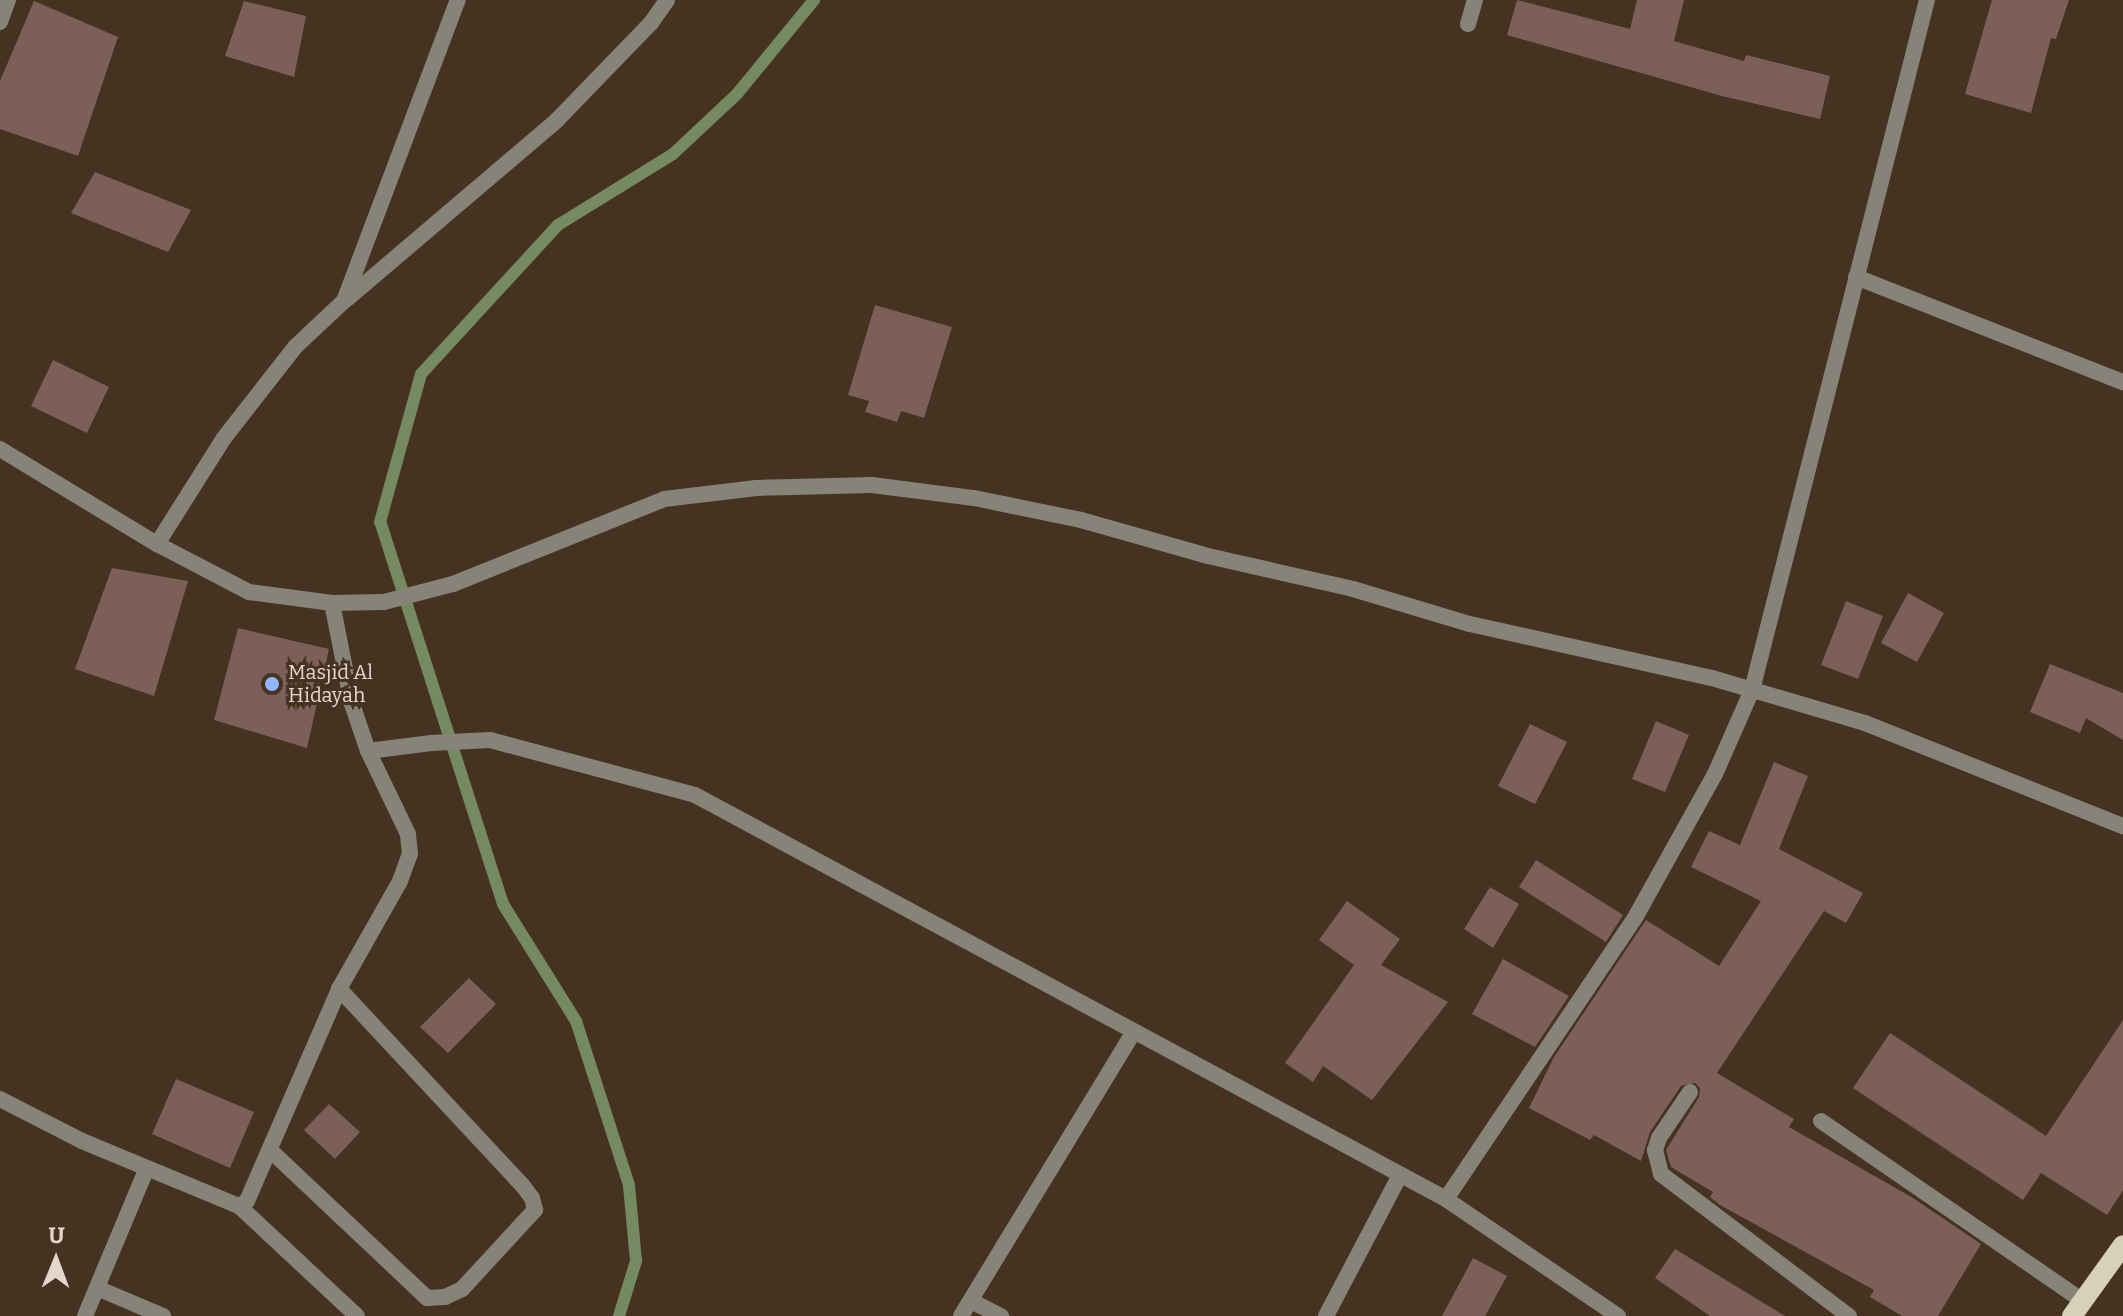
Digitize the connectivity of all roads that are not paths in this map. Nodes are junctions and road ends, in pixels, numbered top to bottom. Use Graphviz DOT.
graph roads {
  1 [pos="8,0"];
  2 [pos="458,0"];
  3 [pos="667,0"];
  4 [pos="1475,0"];
  5 [pos="1927,0"];
  6 [pos="0,22"];
  7 [pos="1468,24"];
  8 [pos="1856,277"];
  9 [pos="344,301"];
  10 [pos="2123,382"];
  11 [pos="0,449"];
  12 [pos="157,544"];
  13 [pos="332,603"];
  14 [pos="1752,690"];
  15 [pos="368,751"];
  16 [pos="2123,826"];
  17 [pos="339,989"];
  18 [pos="1134,1031"];
  19 [pos="1690,1092"];
  20 [pos="0,1099"];
  21 [pos="1821,1121"];
  22 [pos="270,1150"];
  23 [pos="147,1168"];
  24 [pos="1400,1175"];
  25 [pos="1446,1199"];
  26 [pos="239,1206"];
  27 [pos="2123,1245"];
  28 [pos="97,1288"];
  29 [pos="971,1301"];
  30 [pos="2078,1308"];
  31 [pos="85,1316"];
  32 [pos="163,1316"];
  33 [pos="357,1316"];
  34 [pos="961,1316"];
  35 [pos="1001,1316"];
  36 [pos="1326,1316"];
  37 [pos="1618,1316"];
  38 [pos="1849,1316"];
  1 -- 6 [label="street"];
  2 -- 9 [label="street"];
  3 -- 9 [label="street"];
  4 -- 7 [label="street"];
  5 -- 8 [label="street"];
  8 -- 10 [label="street"];
  8 -- 14 [label="street"];
  9 -- 12 [label="street"];
  11 -- 12 [label="street"];
  12 -- 13 [label="street"];
  13 -- 14 [label="street"];
  13 -- 15 [label="street"];
  14 -- 16 [label="street"];
  14 -- 25 [label="street"];
  15 -- 17 [label="street"];
  15 -- 18 [label="street"];
  17 -- 22 [label="street"];
  17 -- 22 [label="street"];
  18 -- 24 [label="street"];
  18 -- 29 [label="street"];
  19 -- 38 [label="street"];
  20 -- 23 [label="street"];
  21 -- 30 [label="street"];
  22 -- 26 [label="street"];
  23 -- 26 [label="street"];
  23 -- 28 [label="street"];
  24 -- 25 [label="street"];
  24 -- 36 [label="street"];
  25 -- 37 [label="street"];
  26 -- 33 [label="street"];
  27 -- 30 [label="main road"];
  28 -- 31 [label="street"];
  28 -- 32 [label="street"];
  29 -- 34 [label="street"];
  29 -- 35 [label="street"];
}
